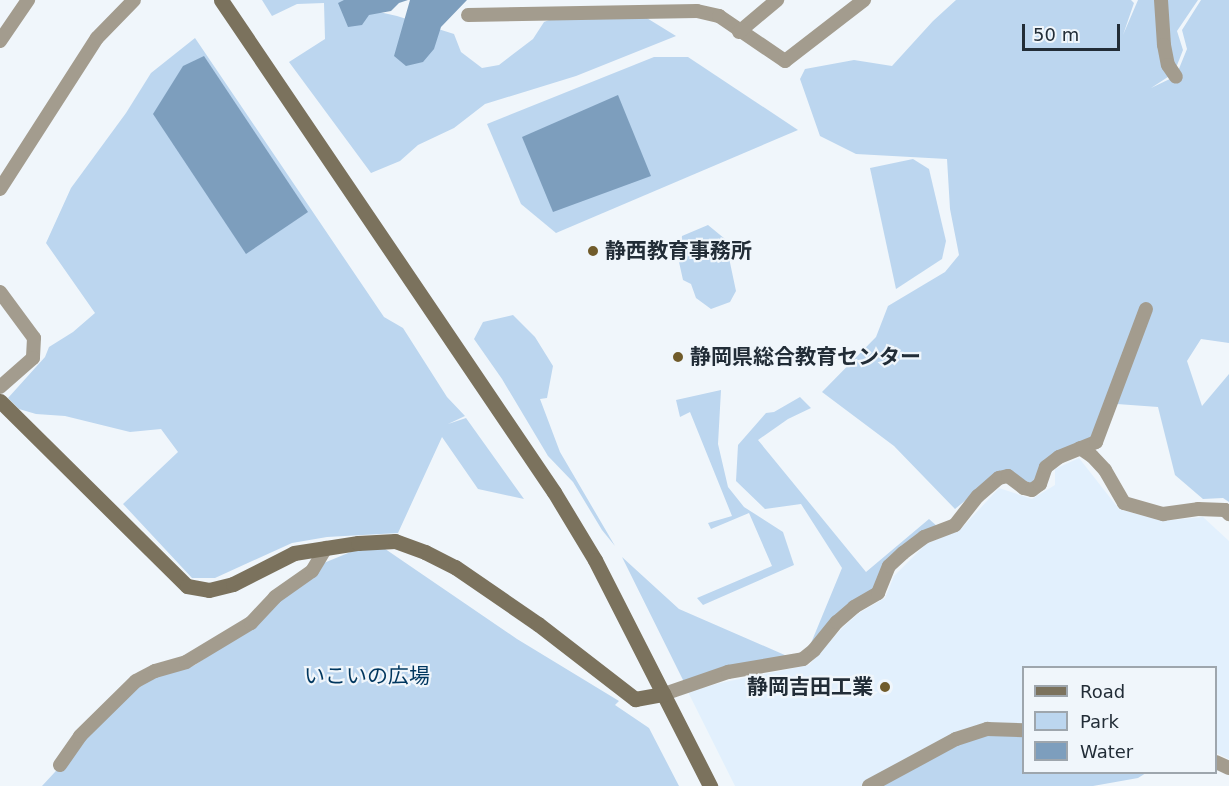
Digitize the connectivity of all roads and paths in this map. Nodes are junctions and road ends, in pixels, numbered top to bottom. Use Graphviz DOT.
graph roads {
  1 [pos="28,0"];
  2 [pos="134,0"];
  3 [pos="221,0"];
  4 [pos="777,0"];
  5 [pos="864,0"];
  6 [pos="1161,0"];
  7 [pos="468,15"];
  8 [pos="739,32"];
  9 [pos="0,41"];
  10 [pos="1176,77"];
  11 [pos="2,183"];
  12 [pos="0,292"];
  13 [pos="1146,309"];
  14 [pos="0,387"];
  15 [pos="0,401"];
  16 [pos="1080,448"];
  17 [pos="1229,514"];
  18 [pos="326,548"];
  19 [pos="664,694"];
  20 [pos="1022,730"];
  21 [pos="60,765"];
  22 [pos="710,786"];
  23 [pos="869,786"];
  1 -- 9 [label="street"];
  2 -- 11 [label="street"];
  3 -- 19 [label="street"];
  4 -- 8 [label="street"];
  5 -- 8 [label="street"];
  6 -- 10 [label="street"];
  7 -- 8 [label="street"];
  12 -- 14 [label="street"];
  13 -- 16 [label="street"];
  15 -- 18 [label="street"];
  16 -- 17 [label="street"];
  16 -- 19 [label="street"];
  18 -- 19 [label="street"];
  18 -- 21 [label="street"];
  19 -- 22 [label="street"];
  20 -- 23 [label="street"];
}
